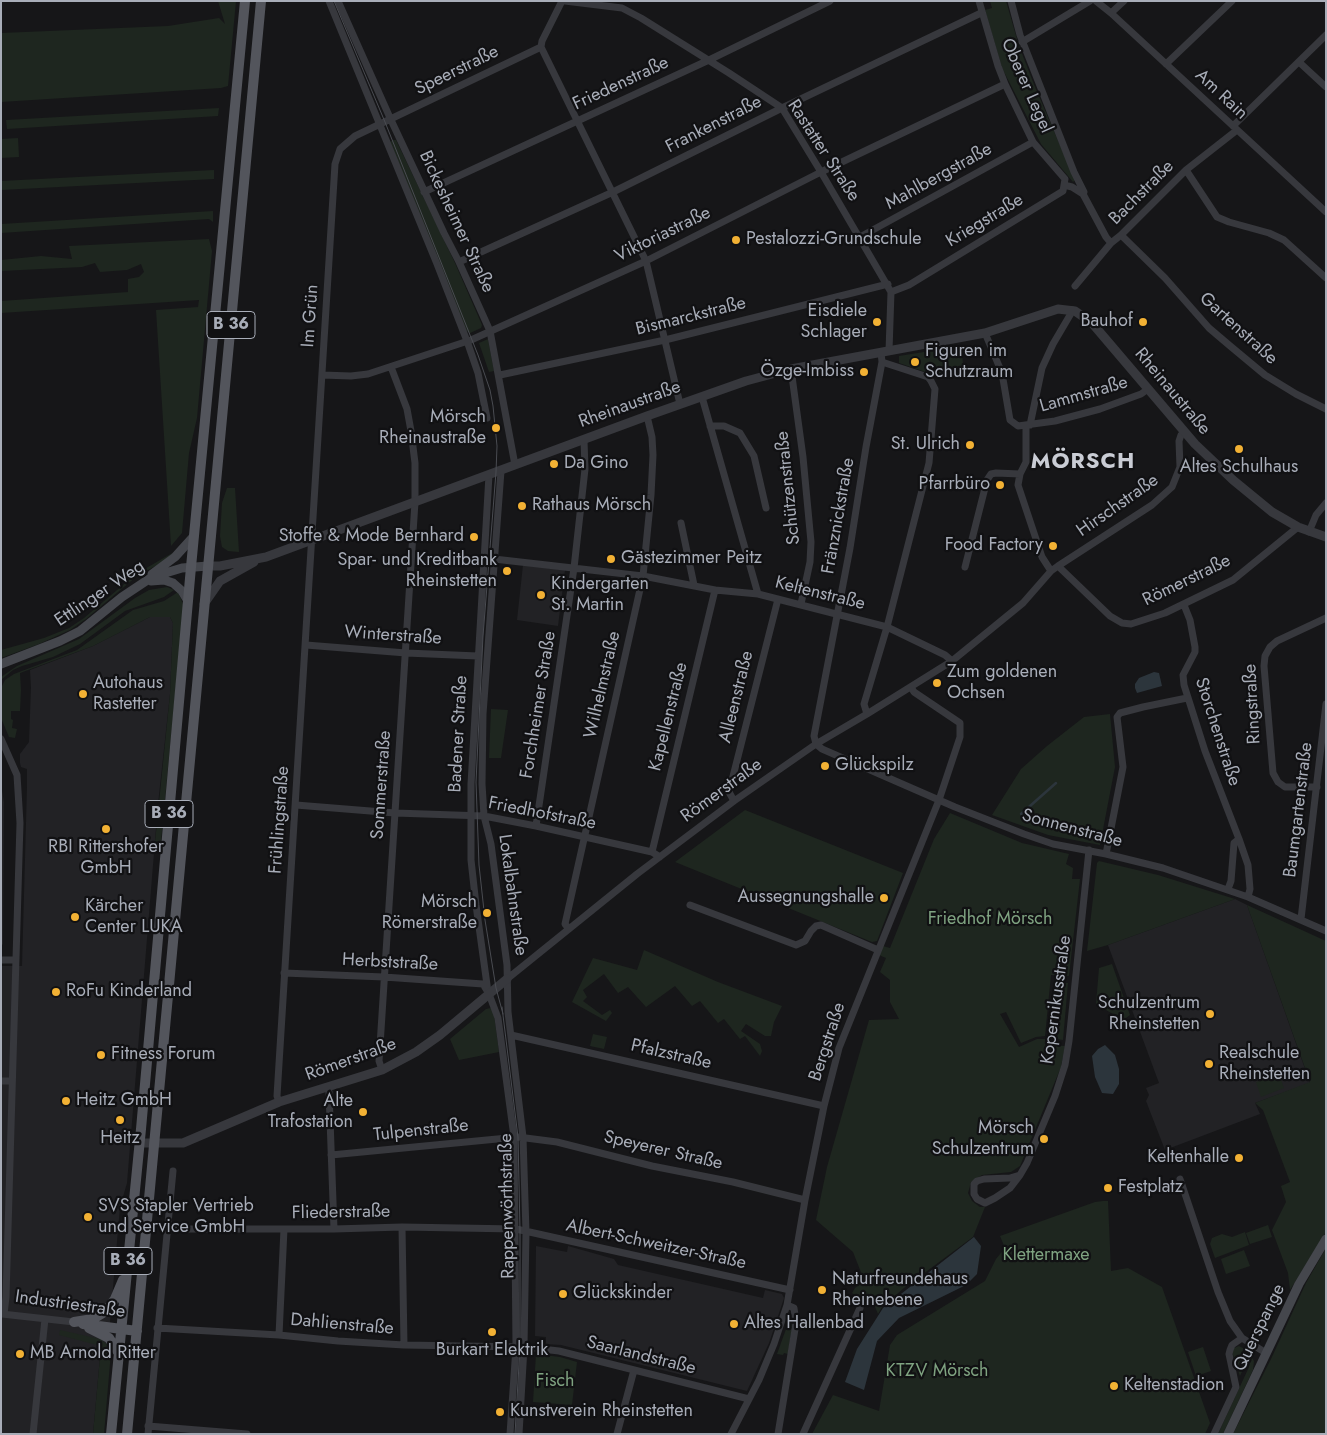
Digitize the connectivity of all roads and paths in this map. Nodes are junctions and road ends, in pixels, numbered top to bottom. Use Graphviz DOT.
graph roads {
  1 [pos="245,1"];
  2 [pos="261,1"];
  3 [pos="329,1"];
  4 [pos="338,1"];
  5 [pos="564,1"];
  6 [pos="830,1"];
  7 [pos="979,1"];
  8 [pos="1012,1"];
  9 [pos="1090,1"];
  10 [pos="1096,1"];
  11 [pos="1124,1"];
  12 [pos="1232,1"];
  13 [pos="623,5"];
  14 [pos="981,13"];
  15 [pos="1111,13"];
  16 [pos="1326,35"];
  17 [pos="1022,42"];
  18 [pos="541,47"];
  19 [pos="709,60"];
  20 [pos="1299,62"];
  21 [pos="1166,64"];
  22 [pos="1005,84"];
  23 [pos="1326,87"];
  24 [pos="782,108"];
  25 [pos="579,121"];
  26 [pos="385,122"];
  27 [pos="1235,128"];
  28 [pos="1033,142"];
  29 [pos="1186,170"];
  30 [pos="821,172"];
  31 [pos="1064,185"];
  32 [pos="424,192"];
  33 [pos="613,192"];
  34 [pos="1083,194"];
  35 [pos="1326,212"];
  36 [pos="1121,235"];
  37 [pos="860,237"];
  38 [pos="1111,243"];
  39 [pos="646,261"];
  40 [pos="459,262"];
  41 [pos="1326,278"];
  42 [pos="888,284"];
  43 [pos="1075,286"];
  44 [pos="891,292"];
  45 [pos="1073,310"];
  46 [pos="490,331"];
  47 [pos="985,333"];
  48 [pos="665,340"];
  49 [pos="467,341"];
  50 [pos="884,355"];
  51 [pos="391,367"];
  52 [pos="791,369"];
  53 [pos="322,375"];
  54 [pos="500,375"];
  55 [pos="1148,389"];
  56 [pos="702,397"];
  57 [pos="680,404"];
  58 [pos="1326,409"];
  59 [pos="647,416"];
  60 [pos="487,418"];
  61 [pos="1028,425"];
  62 [pos="710,426"];
  63 [pos="1185,432"];
  64 [pos="584,440"];
  65 [pos="515,465"];
  66 [pos="501,471"];
  67 [pos="1020,474"];
  68 [pos="489,475"];
  69 [pos="415,502"];
  70 [pos="1326,503"];
  71 [pos="766,508"];
  72 [pos="681,523"];
  73 [pos="1298,527"];
  74 [pos="1309,532"];
  75 [pos="194,536"];
  76 [pos="1326,537"];
  77 [pos="311,539"];
  78 [pos="266,557"];
  79 [pos="494,559"];
  80 [pos="208,566"];
  81 [pos="1058,566"];
  82 [pos="191,567"];
  83 [pos="965,567"];
  84 [pos="574,568"];
  85 [pos="1051,571"];
  86 [pos="643,576"];
  87 [pos="694,585"];
  88 [pos="137,586"];
  89 [pos="715,590"];
  90 [pos="758,594"];
  91 [pos="778,599"];
  92 [pos="188,601"];
  93 [pos="204,604"];
  94 [pos="801,604"];
  95 [pos="1184,605"];
  96 [pos="837,615"];
  97 [pos="1326,618"];
  98 [pos="886,626"];
  99 [pos="306,645"];
  100 [pos="406,653"];
  101 [pos="478,656"];
  102 [pos="952,661"];
  103 [pos="6,663"];
  104 [pos="1,672"];
  105 [pos="911,688"];
  106 [pos="1187,698"];
  107 [pos="1326,704"];
  108 [pos="867,714"];
  109 [pos="1,739"];
  110 [pos="816,744"];
  111 [pos="1317,788"];
  112 [pos="939,800"];
  113 [pos="734,801"];
  114 [pos="296,805"];
  115 [pos="395,814"];
  116 [pos="471,816"];
  117 [pos="484,816"];
  118 [pos="536,826"];
  119 [pos="584,837"];
  120 [pos="1239,839"];
  121 [pos="1089,850"];
  122 [pos="652,852"];
  123 [pos="1106,854"];
  124 [pos="660,858"];
  125 [pos="1228,890"];
  126 [pos="1248,897"];
  127 [pos="690,906"];
  128 [pos="1301,919"];
  129 [pos="569,929"];
  130 [pos="1326,931"];
  131 [pos="878,950"];
  132 [pos="1,960"];
  133 [pos="16,960"];
  134 [pos="284,973"];
  135 [pos="384,977"];
  136 [pos="507,979"];
  137 [pos="489,994"];
  138 [pos="511,1035"];
  139 [pos="382,1070"];
  140 [pos="1,1080"];
  141 [pos="12,1081"];
  142 [pos="327,1087"];
  143 [pos="279,1102"];
  144 [pos="824,1106"];
  145 [pos="514,1137"];
  146 [pos="523,1137"];
  147 [pos="140,1142"];
  148 [pos="155,1142"];
  149 [pos="331,1155"];
  150 [pos="173,1171"];
  151 [pos="1020,1175"];
  152 [pos="1180,1179"];
  153 [pos="804,1200"];
  154 [pos="402,1227"];
  155 [pos="167,1229"];
  156 [pos="284,1229"];
  157 [pos="334,1229"];
  158 [pos="516,1229"];
  159 [pos="526,1232"];
  160 [pos="1326,1239"];
  161 [pos="127,1270"];
  162 [pos="790,1290"];
  163 [pos="787,1305"];
  164 [pos="860,1308"];
  165 [pos="3,1314"];
  166 [pos="45,1319"];
  167 [pos="74,1322"];
  168 [pos="157,1328"];
  169 [pos="121,1329"];
  170 [pos="137,1331"];
  171 [pos="279,1335"];
  172 [pos="1242,1338"];
  173 [pos="404,1345"];
  174 [pos="516,1347"];
  175 [pos="524,1347"];
  176 [pos="118,1352"];
  177 [pos="1266,1353"];
  178 [pos="634,1370"];
  179 [pos="749,1400"];
  180 [pos="148,1430"];
  181 [pos="33,1434"];
  182 [pos="111,1434"];
  183 [pos="127,1434"];
  184 [pos="247,1434"];
  185 [pos="510,1434"];
  186 [pos="519,1434"];
  187 [pos="618,1434"];
  188 [pos="731,1434"];
  189 [pos="778,1434"];
  190 [pos="803,1434"];
  191 [pos="1214,1434"];
  192 [pos="1228,1434"];
  1 -- 75 [label="main road, B 36"];
  2 -- 80 [label="main road, B 36"];
  3 -- 26 [label="street, Bickesheimer Straße"];
  4 -- 26 [label="street, Bickesheimer Straße"];
  5 -- 13 [label="street, Rastatter Straße"];
  5 -- 18 [label="street"];
  6 -- 19 [label="street, Friedenstraße"];
  7 -- 14 [label="street, Oberer Legel"];
  8 -- 17 [label="street"];
  9 -- 17 [label="street"];
  10 -- 15 [label="street, Am Rain"];
  11 -- 15 [label="street"];
  12 -- 21 [label="street"];
  13 -- 19 [label="street, Rastatter Straße"];
  14 -- 22 [label="street, Oberer Legel"];
  14 -- 24 [label="street, Frankenstraße"];
  15 -- 21 [label="street, Am Rain"];
  16 -- 20 [label="street, Bachstraße"];
  17 -- 34 [label="street"];
  18 -- 25 [label="street"];
  18 -- 26 [label="street, Speerstraße"];
  19 -- 24 [label="street, Rastatter Straße"];
  19 -- 25 [label="street, Friedenstraße"];
  20 -- 23 [label="street"];
  20 -- 27 [label="street, Bachstraße"];
  21 -- 27 [label="street, Am Rain"];
  22 -- 28 [label="street, Oberer Legel"];
  22 -- 30 [label="street, Viktoriastraße"];
  24 -- 30 [label="street, Rastatter Straße"];
  24 -- 33 [label="street, Frankenstraße"];
  25 -- 32 [label="street, Friedenstraße"];
  25 -- 33 [label="street"];
  26 -- 32 [label="street, Bickesheimer Straße"];
  26 -- 49 [label="street, Bickesheimer Straße"];
  26 -- 53 [label="street, Im Grün"];
  27 -- 29 [label="street, Bachstraße"];
  27 -- 35 [label="street, Am Rain"];
  28 -- 31 [label="street, Oberer Legel"];
  28 -- 37 [label="street, Mahlbergstraße"];
  29 -- 36 [label="street, Bachstraße"];
  29 -- 41 [label="street"];
  30 -- 37 [label="street, Rastatter Straße"];
  30 -- 39 [label="street, Viktoriastraße"];
  31 -- 34 [label="street"];
  31 -- 44 [label="street, Kriegstraße"];
  32 -- 40 [label="street, Bickesheimer Straße"];
  33 -- 39 [label="street"];
  33 -- 40 [label="street, Frankenstraße"];
  34 -- 38 [label="street"];
  36 -- 38 [label="street, Bachstraße"];
  36 -- 58 [label="street, Gartenstraße"];
  37 -- 42 [label="street, Rastatter Straße"];
  38 -- 43 [label="street, Bachstraße"];
  39 -- 46 [label="street, Viktoriastraße"];
  39 -- 48 [label="street"];
  40 -- 46 [label="street, Bickesheimer Straße"];
  42 -- 44 [label="street, Rastatter Straße"];
  42 -- 48 [label="street, Bismarckstraße"];
  44 -- 50 [label="street, Rastatter Straße"];
  45 -- 47 [label="street, Rheinaustraße"];
  45 -- 55 [label="street, Rheinaustraße"];
  45 -- 61 [label="street"];
  46 -- 49 [label="street, Viktoriastraße"];
  46 -- 54 [label="street, Bickesheimer Straße"];
  47 -- 50 [label="street, Rheinaustraße"];
  47 -- 61 [label="street"];
  48 -- 54 [label="street, Bismarckstraße"];
  48 -- 57 [label="street"];
  49 -- 51 [label="street, Viktoriastraße"];
  49 -- 60 [label="street, Bickesheimer Straße"];
  50 -- 52 [label="street, Rheinaustraße"];
  50 -- 96 [label="street, Fränznickstraße"];
  50 -- 98 [label="street"];
  51 -- 53 [label="street, Viktoriastraße"];
  51 -- 69 [label="street, Sommerstraße"];
  52 -- 56 [label="street, Rheinaustraße"];
  52 -- 94 [label="street, Schützenstraße"];
  53 -- 77 [label="street, Im Grün"];
  54 -- 65 [label="street, Bickesheimer Straße"];
  55 -- 61 [label="street, Lammstraße"];
  55 -- 63 [label="street, Rheinaustraße"];
  56 -- 57 [label="street, Rheinaustraße"];
  56 -- 62 [label="street"];
  57 -- 59 [label="street, Rheinaustraße"];
  59 -- 64 [label="street, Rheinaustraße"];
  59 -- 86 [label="street, Wilhelmstraße"];
  61 -- 67 [label="street"];
  62 -- 71 [label="street"];
  62 -- 90 [label="street"];
  63 -- 73 [label="street, Rheinaustraße"];
  63 -- 81 [label="street, Hirschstraße"];
  64 -- 65 [label="street, Rheinaustraße"];
  64 -- 84 [label="street, Forchheimer Straße"];
  65 -- 66 [label="street, Rheinaustraße"];
  66 -- 68 [label="street, Rheinaustraße"];
  66 -- 79 [label="street, Badener Straße"];
  67 -- 83 [label="street"];
  67 -- 85 [label="street"];
  68 -- 69 [label="street, Rheinaustraße"];
  68 -- 101 [label="street, Badener Straße"];
  69 -- 77 [label="street, Rheinaustraße"];
  69 -- 100 [label="street, Sommerstraße"];
  70 -- 74 [label="street"];
  72 -- 87 [label="street"];
  73 -- 74 [label="street, Rheinaustraße"];
  73 -- 95 [label="street, Römerstraße"];
  74 -- 76 [label="street, Rheinaustraße"];
  75 -- 82 [label="main road, B 36"];
  75 -- 88 [label="main road"];
  77 -- 78 [label="street, Rheinaustraße"];
  77 -- 99 [label="street, Frühlingstraße"];
  78 -- 80 [label="street, Rheinaustraße"];
  78 -- 93 [label="street"];
  79 -- 84 [label="street, Keltenstraße"];
  79 -- 117 [label="street, Badener Straße"];
  80 -- 82 [label="main road, Ettlinger Weg"];
  80 -- 93 [label="main road, B 36"];
  81 -- 85 [label="street, Römerstraße"];
  81 -- 95 [label="street, Römerstraße"];
  82 -- 88 [label="main road, Ettlinger Weg"];
  82 -- 92 [label="main road, B 36"];
  84 -- 86 [label="street, Keltenstraße"];
  84 -- 118 [label="street, Forchheimer Straße"];
  85 -- 102 [label="street, Römerstraße"];
  86 -- 87 [label="street, Keltenstraße"];
  86 -- 119 [label="street, Wilhelmstraße"];
  87 -- 89 [label="street, Keltenstraße"];
  88 -- 92 [label="main road"];
  88 -- 103 [label="main road, Ettlinger Weg"];
  89 -- 90 [label="street, Keltenstraße"];
  89 -- 122 [label="street, Kapellenstraße"];
  90 -- 91 [label="street, Keltenstraße"];
  91 -- 94 [label="street, Keltenstraße"];
  91 -- 113 [label="street, Alleenstraße"];
  92 -- 147 [label="main road, B 36"];
  93 -- 148 [label="main road, B 36"];
  94 -- 96 [label="street, Keltenstraße"];
  95 -- 106 [label="street, Storchenstraße"];
  96 -- 98 [label="street, Keltenstraße"];
  96 -- 110 [label="street, Fränznickstraße"];
  97 -- 111 [label="street, Ringstraße"];
  98 -- 102 [label="street, Keltenstraße"];
  98 -- 108 [label="street"];
  99 -- 100 [label="street, Winterstraße"];
  99 -- 114 [label="street, Frühlingstraße"];
  100 -- 101 [label="street, Winterstraße"];
  100 -- 115 [label="street, Sommerstraße"];
  101 -- 116 [label="street, Badener Straße"];
  102 -- 105 [label="street, Römerstraße"];
  103 -- 104 [label="main road"];
  105 -- 108 [label="street, Römerstraße"];
  105 -- 112 [label="street, Bergstraße"];
  106 -- 120 [label="street, Storchenstraße"];
  106 -- 123 [label="street"];
  107 -- 111 [label="street, Baumgartenstraße"];
  108 -- 110 [label="street, Römerstraße"];
  109 -- 133 [label="street, Industriestraße"];
  110 -- 112 [label="street, Sonnenstraße"];
  110 -- 113 [label="street, Römerstraße"];
  111 -- 128 [label="street, Baumgartenstraße"];
  112 -- 121 [label="street, Sonnenstraße"];
  112 -- 131 [label="street, Bergstraße"];
  113 -- 124 [label="street, Römerstraße"];
  114 -- 115 [label="street, Friedhofstraße"];
  114 -- 134 [label="street, Frühlingstraße"];
  115 -- 116 [label="street, Friedhofstraße"];
  115 -- 135 [label="street, Sommerstraße"];
  116 -- 117 [label="street, Friedhofstraße"];
  116 -- 137 [label="street, Badener Straße"];
  117 -- 118 [label="street, Friedhofstraße"];
  117 -- 136 [label="street, Lokalbahnstraße"];
  118 -- 119 [label="street, Friedhofstraße"];
  119 -- 122 [label="street, Friedhofstraße"];
  119 -- 129 [label="street, Wilhelmstraße"];
  120 -- 125 [label="street"];
  120 -- 126 [label="street, Storchenstraße"];
  121 -- 123 [label="street, Sonnenstraße"];
  121 -- 151 [label="street, Kopernikusstraße"];
  122 -- 124 [label="street, Friedhofstraße"];
  123 -- 125 [label="street, Sonnenstraße"];
  124 -- 129 [label="street, Römerstraße"];
  125 -- 126 [label="street, Sonnenstraße"];
  126 -- 128 [label="street, Sonnenstraße"];
  127 -- 131 [label="street"];
  128 -- 130 [label="street, Sonnenstraße"];
  129 -- 136 [label="street, Römerstraße"];
  131 -- 144 [label="street, Bergstraße"];
  132 -- 133 [label="street"];
  133 -- 141 [label="street, Industriestraße"];
  134 -- 135 [label="street, Herbststraße"];
  134 -- 143 [label="street, Frühlingstraße"];
  135 -- 137 [label="street, Herbststraße"];
  135 -- 139 [label="street, Sommerstraße"];
  136 -- 137 [label="street, Römerstraße"];
  136 -- 138 [label="street, Rappenwörthstraße"];
  137 -- 139 [label="street, Römerstraße"];
  137 -- 145 [label="street, Rappenwörthstraße"];
  138 -- 144 [label="street, Pfalzstraße"];
  138 -- 146 [label="street, Rappenwörthstraße"];
  139 -- 142 [label="street, Römerstraße"];
  140 -- 141 [label="street"];
  141 -- 165 [label="street, Industriestraße"];
  142 -- 143 [label="street, Römerstraße"];
  142 -- 149 [label="street"];
  143 -- 148 [label="street, Römerstraße"];
  144 -- 153 [label="street, Bergstraße"];
  145 -- 146 [label="street, Speyerer Straße"];
  145 -- 149 [label="street, Tulpenstraße"];
  145 -- 158 [label="street, Rappenwörthstraße"];
  146 -- 153 [label="street, Speyerer Straße"];
  146 -- 159 [label="street, Rappenwörthstraße"];
  147 -- 148 [label="street, Römerstraße"];
  147 -- 161 [label="main road, B 36"];
  148 -- 170 [label="main road, B 36"];
  149 -- 157 [label="street"];
  150 -- 155 [label="street"];
  151 -- 151 [label="street, Kopernikusstraße"];
  152 -- 172 [label="street"];
  153 -- 162 [label="street, Bergstraße"];
  154 -- 157 [label="street, Fliederstraße"];
  154 -- 158 [label="street, Fliederstraße"];
  154 -- 173 [label="street"];
  155 -- 156 [label="street, Fliederstraße"];
  155 -- 168 [label="street"];
  156 -- 157 [label="street, Fliederstraße"];
  156 -- 171 [label="street"];
  158 -- 159 [label="street, Albert-Schweitzer-Straße"];
  158 -- 174 [label="street, Rappenwörthstraße"];
  159 -- 162 [label="street, Albert-Schweitzer-Straße"];
  159 -- 175 [label="street, Rappenwörthstraße"];
  160 -- 177 [label="main road, Querspange"];
  161 -- 167 [label="main road"];
  161 -- 169 [label="main road, B 36"];
  162 -- 163 [label="street, Bergstraße"];
  163 -- 179 [label="street, Bergstraße"];
  163 -- 189 [label="street"];
  164 -- 190 [label="street"];
  165 -- 166 [label="street, Industriestraße"];
  166 -- 167 [label="street, Industriestraße"];
  166 -- 181 [label="street"];
  167 -- 169 [label="main road, Industriestraße"];
  167 -- 176 [label="main road"];
  168 -- 171 [label="street, Dahlienstraße"];
  168 -- 180 [label="street"];
  169 -- 170 [label="main road, Industriestraße"];
  169 -- 176 [label="main road, B 36"];
  170 -- 183 [label="main road, B 36"];
  171 -- 173 [label="street, Dahlienstraße"];
  172 -- 177 [label="street"];
  172 -- 191 [label="street"];
  173 -- 174 [label="street, Dahlienstraße"];
  174 -- 175 [label="street, Dahlienstraße"];
  174 -- 185 [label="street, Rappenwörthstraße"];
  175 -- 178 [label="street, Saarlandstraße"];
  175 -- 186 [label="street, Rappenwörthstraße"];
  176 -- 182 [label="main road, B 36"];
  177 -- 192 [label="main road, Querspange"];
  178 -- 179 [label="street, Saarlandstraße"];
  178 -- 187 [label="street"];
  179 -- 188 [label="street, Bergstraße"];
  180 -- 184 [label="street"];
}
